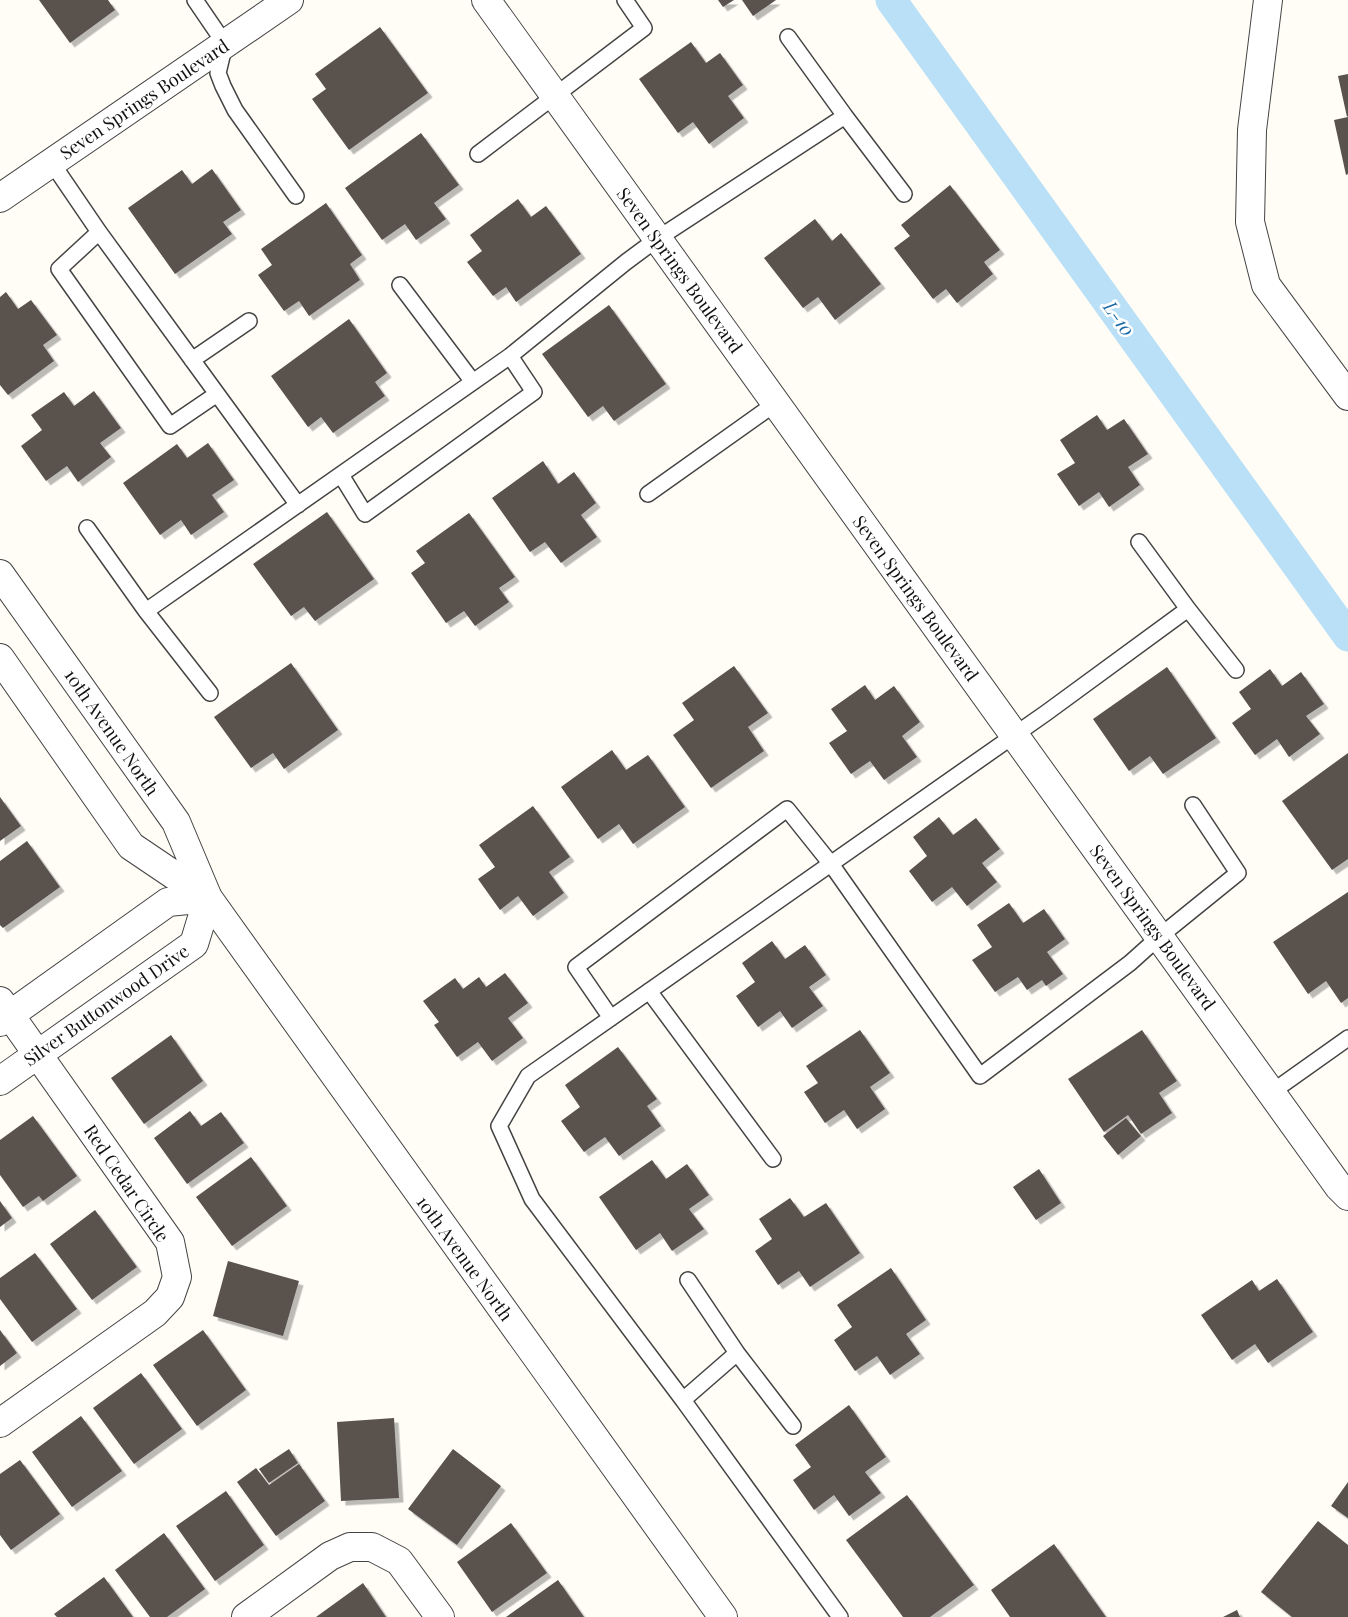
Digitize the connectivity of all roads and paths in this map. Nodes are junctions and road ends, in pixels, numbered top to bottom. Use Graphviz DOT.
graph roads {
  1 [pos="195,0"];
  2 [pos="289,0"];
  3 [pos="486,0"];
  4 [pos="625,0"];
  5 [pos="1268,0"];
  6 [pos="788,37"];
  7 [pos="225,44"];
  8 [pos="555,96"];
  9 [pos="845,116"];
  10 [pos="478,154"];
  11 [pos="52,162"];
  12 [pos="904,194"];
  13 [pos="296,196"];
  14 [pos="0,198"];
  15 [pos="99,232"];
  16 [pos="658,239"];
  17 [pos="400,285"];
  18 [pos="249,321"];
  19 [pos="510,356"];
  20 [pos="192,360"];
  21 [pos="473,382"];
  22 [pos="217,394"];
  23 [pos="1348,396"];
  24 [pos="776,403"];
  25 [pos="340,475"];
  26 [pos="648,494"];
  27 [pos="298,505"];
  28 [pos="87,528"];
  29 [pos="1140,542"];
  30 [pos="0,574"];
  31 [pos="1188,609"];
  32 [pos="146,611"];
  33 [pos="0,658"];
  34 [pos="1236,670"];
  35 [pos="210,693"];
  36 [pos="1014,735"];
  37 [pos="1193,805"];
  38 [pos="831,864"];
  39 [pos="208,898"];
  40 [pos="1159,937"];
  41 [pos="649,991"];
  42 [pos="3,1012"];
  43 [pos="611,1018"];
  44 [pos="1348,1038"];
  45 [pos="38,1054"];
  46 [pos="0,1081"];
  47 [pos="1272,1092"];
  48 [pos="773,1158"];
  49 [pos="1348,1196"];
  50 [pos="688,1280"];
  51 [pos="737,1353"];
  52 [pos="683,1400"];
  53 [pos="0,1423"];
  54 [pos="792,1426"];
  55 [pos="246,1617"];
  56 [pos="440,1617"];
  57 [pos="723,1617"];
  58 [pos="840,1617"];
  1 -- 7 [label="lane"];
  2 -- 7 [label="street, Seven Springs Boulevard"];
  3 -- 8 [label="street, Seven Springs Boulevard"];
  4 -- 8 [label="lane"];
  5 -- 23 [label="street"];
  6 -- 9 [label="lane"];
  7 -- 11 [label="street, Seven Springs Boulevard"];
  7 -- 13 [label="lane"];
  8 -- 10 [label="lane"];
  8 -- 16 [label="street, Seven Springs Boulevard"];
  9 -- 12 [label="lane"];
  9 -- 16 [label="lane"];
  11 -- 14 [label="street, Seven Springs Boulevard"];
  11 -- 15 [label="lane"];
  15 -- 20 [label="lane"];
  15 -- 22 [label="lane"];
  16 -- 19 [label="lane"];
  16 -- 24 [label="street, Seven Springs Boulevard"];
  17 -- 21 [label="lane"];
  18 -- 20 [label="lane"];
  19 -- 21 [label="lane"];
  19 -- 25 [label="lane"];
  20 -- 22 [label="lane"];
  21 -- 25 [label="lane"];
  22 -- 27 [label="lane"];
  24 -- 26 [label="lane"];
  24 -- 36 [label="street, Seven Springs Boulevard"];
  25 -- 27 [label="lane"];
  27 -- 32 [label="lane"];
  28 -- 32 [label="lane"];
  29 -- 31 [label="lane"];
  30 -- 39 [label="street, 10th Avenue North"];
  31 -- 34 [label="lane"];
  31 -- 36 [label="lane"];
  32 -- 35 [label="lane"];
  33 -- 39 [label="street, 10th Avenue North"];
  36 -- 38 [label="lane"];
  36 -- 40 [label="street, Seven Springs Boulevard"];
  37 -- 40 [label="lane"];
  38 -- 40 [label="lane"];
  38 -- 41 [label="lane"];
  38 -- 43 [label="lane"];
  39 -- 42 [label="street"];
  39 -- 45 [label="street, Silver Buttonwood Drive"];
  39 -- 57 [label="street, 10th Avenue North"];
  40 -- 47 [label="street, Seven Springs Boulevard"];
  41 -- 43 [label="lane"];
  41 -- 48 [label="lane"];
  42 -- 45 [label="street, Red Cedar Circle"];
  43 -- 52 [label="lane"];
  44 -- 47 [label="lane"];
  45 -- 46 [label="street, Silver Buttonwood Drive"];
  45 -- 53 [label="street, Red Cedar Circle"];
  47 -- 49 [label="street, Seven Springs Boulevard"];
  50 -- 51 [label="lane"];
  51 -- 52 [label="lane"];
  51 -- 54 [label="lane"];
  52 -- 58 [label="lane"];
  55 -- 56 [label="street"];
}
